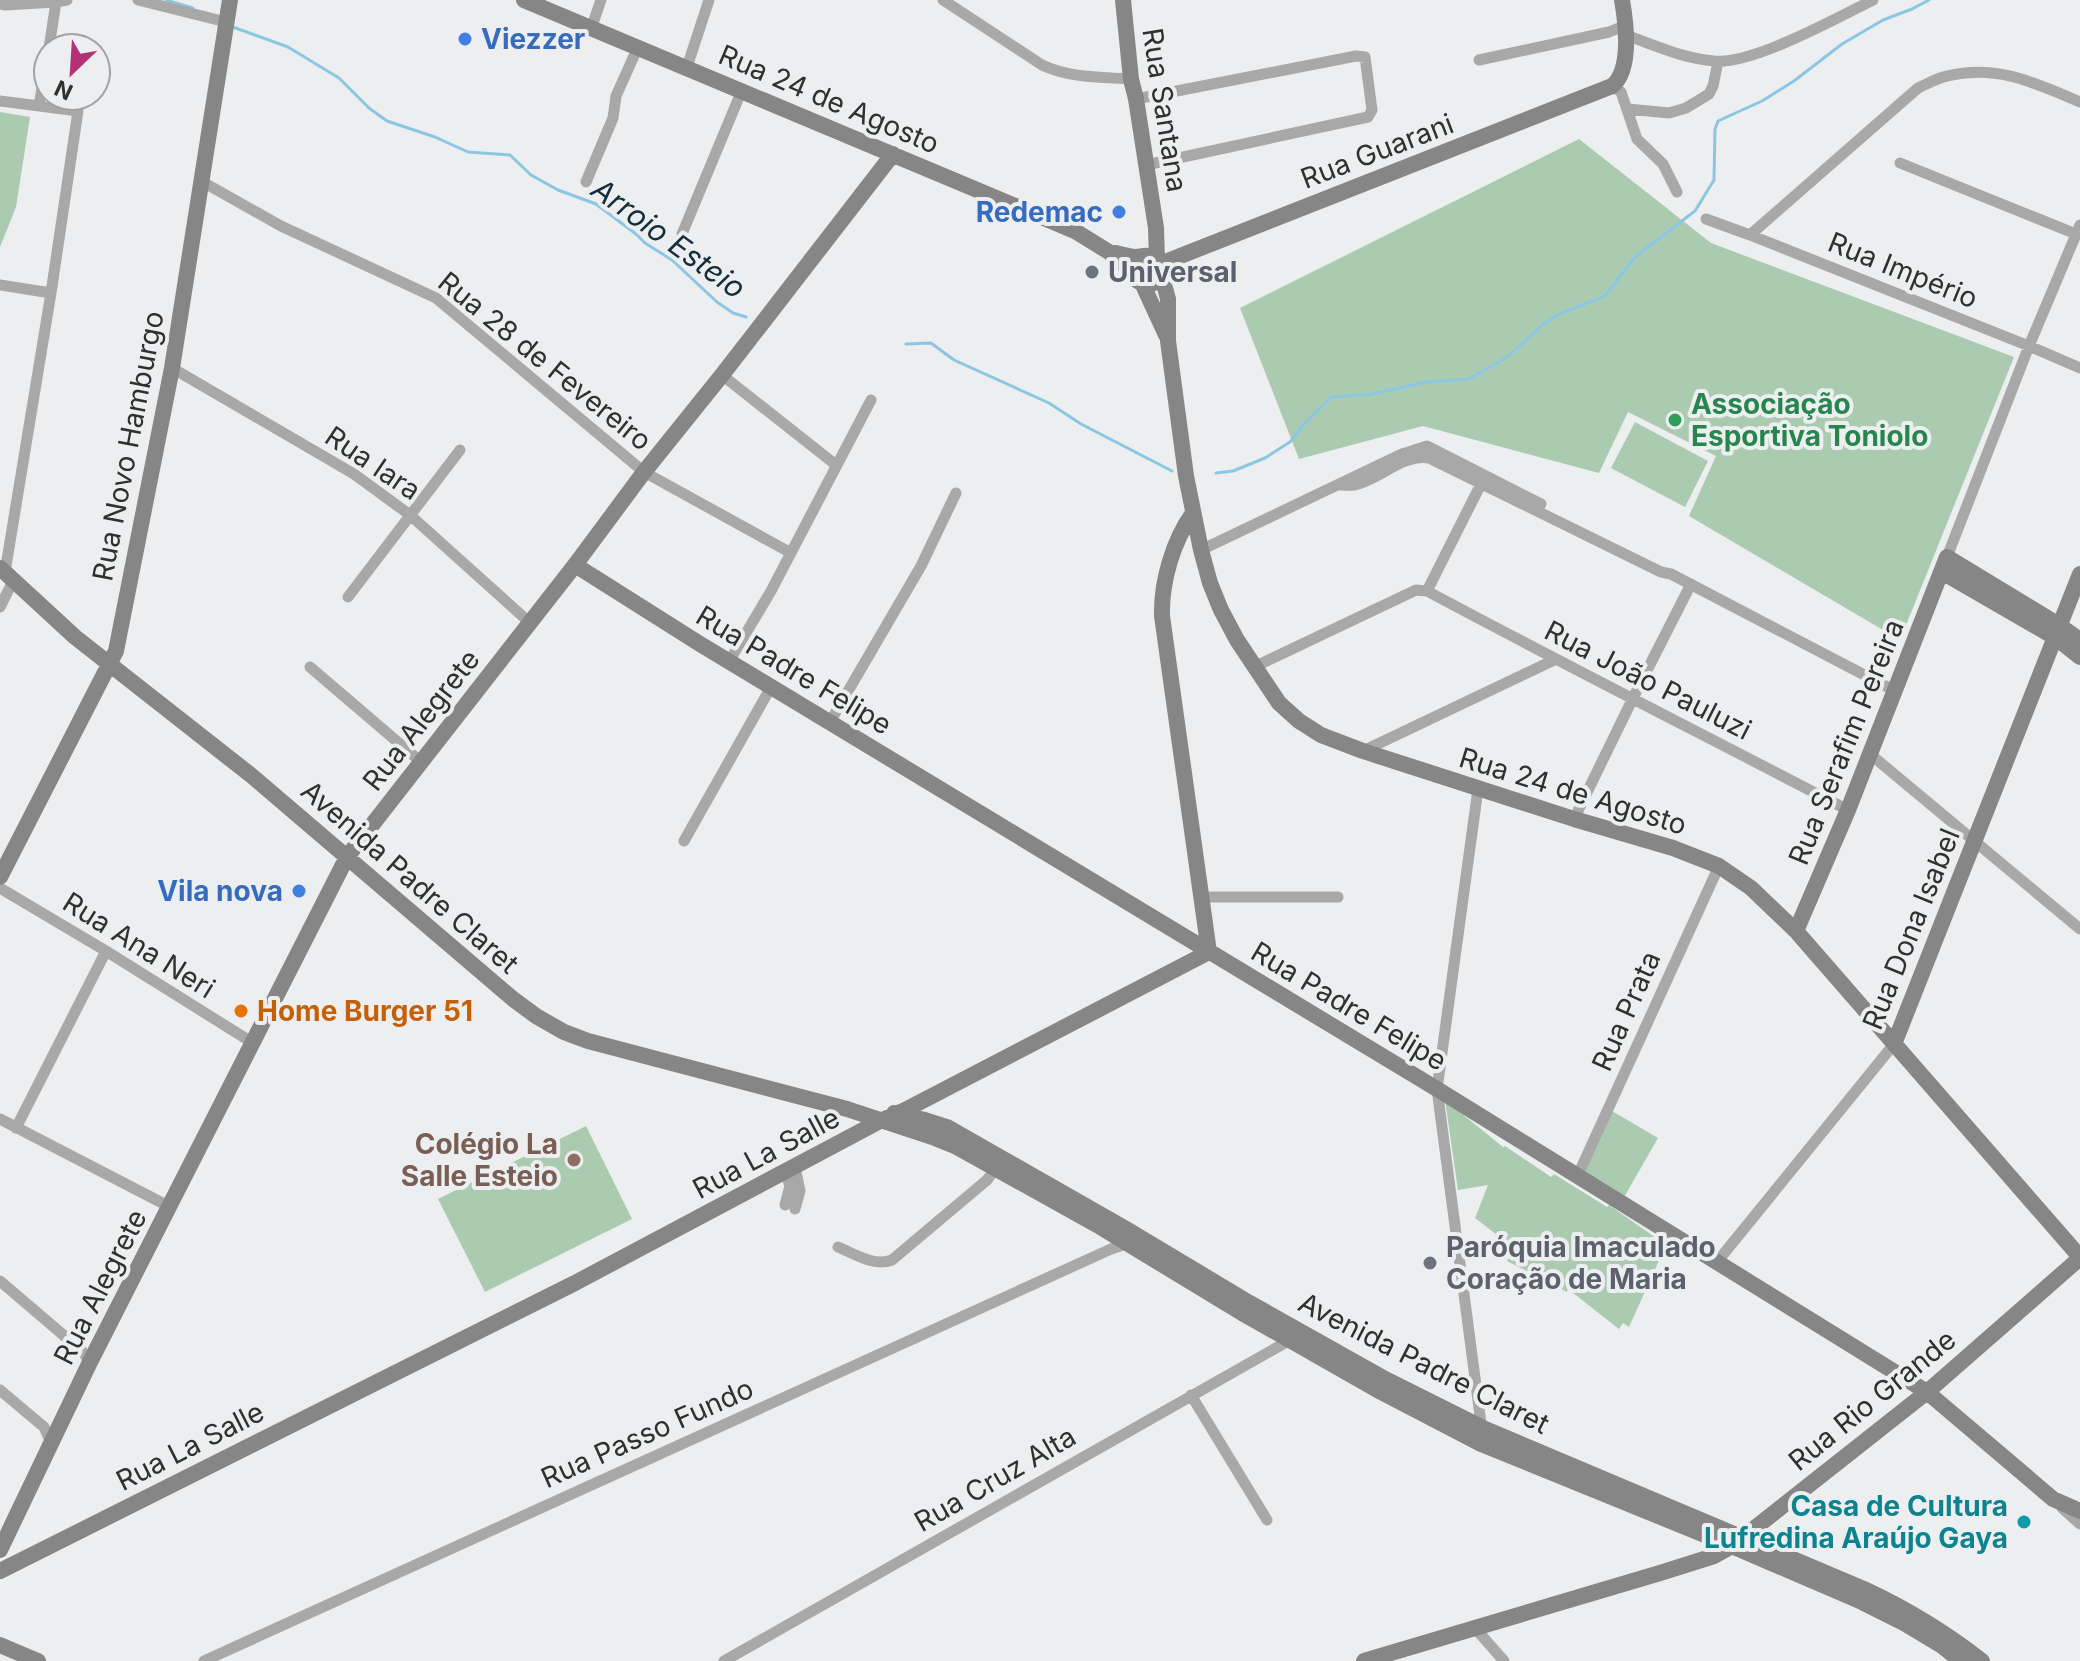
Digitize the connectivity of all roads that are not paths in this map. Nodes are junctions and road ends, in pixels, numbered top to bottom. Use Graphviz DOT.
graph roads {
  1 [pos="138,0"];
  2 [pos="230,0"];
  3 [pos="524,0"];
  4 [pos="601,0"];
  5 [pos="709,0"];
  6 [pos="943,0"];
  7 [pos="1123,0"];
  8 [pos="1622,0"];
  9 [pos="1873,0"];
  10 [pos="62,1"];
  11 [pos="0,4"];
  12 [pos="226,22"];
  13 [pos="591,29"];
  14 [pos="1626,30"];
  15 [pos="53,32"];
  16 [pos="638,47"];
  17 [pos="1479,60"];
  18 [pos="1718,62"];
  19 [pos="687,67"];
  20 [pos="1131,79"];
  21 [pos="1612,86"];
  22 [pos="742,90"];
  23 [pos="1136,99"];
  24 [pos="0,101"];
  25 [pos="2080,102"];
  26 [pos="32,105"];
  27 [pos="1628,109"];
  28 [pos="78,112"];
  29 [pos="893,154"];
  30 [pos="1900,163"];
  31 [pos="1146,165"];
  32 [pos="201,181"];
  33 [pos="586,182"];
  34 [pos="1677,192"];
  35 [pos="1706,219"];
  36 [pos="2078,229"];
  37 [pos="682,234"];
  38 [pos="1750,235"];
  39 [pos="1109,252"];
  40 [pos="1154,262"];
  41 [pos="1138,278"];
  42 [pos="0,285"];
  43 [pos="51,293"];
  44 [pos="1168,341"];
  45 [pos="2029,346"];
  46 [pos="172,368"];
  47 [pos="2080,368"];
  48 [pos="722,375"];
  49 [pos="871,400"];
  50 [pos="460,450"];
  51 [pos="836,465"];
  52 [pos="644,472"];
  53 [pos="1483,481"];
  54 [pos="956,493"];
  55 [pos="1193,513"];
  56 [pos="410,515"];
  57 [pos="1201,550"];
  58 [pos="791,553"];
  59 [pos="575,565"];
  60 [pos="1945,565"];
  61 [pos="1170,568"];
  62 [pos="6,574"];
  63 [pos="2080,574"];
  64 [pos="1691,584"];
  65 [pos="1427,591"];
  66 [pos="348,597"];
  67 [pos="0,607"];
  68 [pos="529,622"];
  69 [pos="2058,632"];
  70 [pos="2080,640"];
  71 [pos="2080,657"];
  72 [pos="730,660"];
  73 [pos="1554,660"];
  74 [pos="109,662"];
  75 [pos="310,667"];
  76 [pos="1254,667"];
  77 [pos="771,687"];
  78 [pos="1895,691"];
  79 [pos="1633,698"];
  80 [pos="830,722"];
  81 [pos="1363,751"];
  82 [pos="1870,754"];
  83 [pos="421,762"];
  84 [pos="1478,789"];
  85 [pos="1848,810"];
  86 [pos="1574,819"];
  87 [pos="684,841"];
  88 [pos="1975,841"];
  89 [pos="347,857"];
  90 [pos="1719,866"];
  91 [pos="0,877"];
  92 [pos="0,888"];
  93 [pos="1201,897"];
  94 [pos="1338,897"];
  95 [pos="2080,929"];
  96 [pos="1796,931"];
  97 [pos="106,951"];
  98 [pos="1209,952"];
  99 [pos="253,1043"];
  100 [pos="1894,1044"];
  101 [pos="1437,1089"];
  102 [pos="847,1109"];
  103 [pos="899,1113"];
  104 [pos="0,1119"];
  105 [pos="880,1121"];
  106 [pos="16,1128"];
  107 [pos="995,1169"];
  108 [pos="790,1170"];
  109 [pos="1577,1177"];
  110 [pos="170,1207"];
  111 [pos="790,1207"];
  112 [pos="1124,1240"];
  113 [pos="838,1247"];
  114 [pos="1159,1256"];
  115 [pos="2080,1258"];
  116 [pos="1717,1262"];
  117 [pos="0,1281"];
  118 [pos="1290,1340"];
  119 [pos="90,1362"];
  120 [pos="0,1390"];
  121 [pos="1927,1392"];
  122 [pos="1191,1395"];
  123 [pos="1481,1436"];
  124 [pos="51,1443"];
  125 [pos="2053,1499"];
  126 [pos="2080,1511"];
  127 [pos="1267,1520"];
  128 [pos="2080,1524"];
  129 [pos="1738,1542"];
  130 [pos="0,1550"];
  131 [pos="0,1571"];
  132 [pos="1475,1628"];
  133 [pos="0,1645"];
  134 [pos="38,1661"];
  135 [pos="204,1661"];
  136 [pos="724,1661"];
  137 [pos="1364,1661"];
  138 [pos="1504,1661"];
  139 [pos="1961,1661"];
  140 [pos="1982,1661"];
  1 -- 12 [label="street"];
  2 -- 12 [label="street, Rua Novo Hamburgo"];
  3 -- 13 [label="street, Rua 24 de Agosto"];
  4 -- 13 [label="street"];
  5 -- 19 [label="street"];
  6 -- 20 [label="street"];
  7 -- 20 [label="street, Rua Santana"];
  8 -- 14 [label="street"];
  9 -- 18 [label="street"];
  10 -- 11 [label="street"];
  10 -- 15 [label="street"];
  12 -- 32 [label="street, Rua Novo Hamburgo"];
  13 -- 16 [label="street, Rua 24 de Agosto"];
  14 -- 17 [label="street"];
  14 -- 18 [label="street"];
  14 -- 21 [label="street"];
  16 -- 19 [label="street, Rua 24 de Agosto"];
  16 -- 33 [label="street"];
  18 -- 27 [label="street"];
  19 -- 22 [label="street, Rua 24 de Agosto"];
  20 -- 23 [label="street, Rua Santana"];
  21 -- 27 [label="street"];
  21 -- 40 [label="street, Rua Guarani"];
  22 -- 29 [label="street, Rua 24 de Agosto"];
  22 -- 37 [label="street"];
  23 -- 31 [label="street, Rua Santana"];
  23 -- 31 [label="street"];
  24 -- 26 [label="street"];
  25 -- 38 [label="street"];
  27 -- 34 [label="street"];
  28 -- 43 [label="street"];
  29 -- 39 [label="street, Rua 24 de Agosto"];
  29 -- 48 [label="street, Rua Alegrete"];
  30 -- 36 [label="street"];
  31 -- 40 [label="street, Rua Santana"];
  32 -- 46 [label="street, Rua Novo Hamburgo"];
  32 -- 52 [label="street, Rua 28 de Fevereiro"];
  35 -- 38 [label="street, Rua Império"];
  36 -- 45 [label="street"];
  38 -- 45 [label="street, Rua Império"];
  39 -- 40 [label="street, Rua 24 de Agosto"];
  39 -- 41 [label="street, Rua 24 de Agosto"];
  40 -- 41 [label="street"];
  40 -- 41 [label="street, Rua Guarani"];
  40 -- 44 [label="street, Rua 24 de Agosto"];
  41 -- 44 [label="street, Rua 24 de Agosto"];
  42 -- 43 [label="street"];
  43 -- 62 [label="street"];
  44 -- 55 [label="street, Rua 24 de Agosto"];
  45 -- 47 [label="street, Rua Império"];
  45 -- 60 [label="street"];
  46 -- 56 [label="street, Rua Iara"];
  46 -- 74 [label="street, Rua Novo Hamburgo"];
  48 -- 51 [label="street"];
  48 -- 52 [label="street, Rua Alegrete"];
  49 -- 51 [label="street"];
  50 -- 56 [label="street"];
  51 -- 58 [label="street"];
  52 -- 58 [label="street, Rua 28 de Fevereiro"];
  52 -- 59 [label="street, Rua Alegrete"];
  53 -- 57 [label="street"];
  53 -- 64 [label="street"];
  53 -- 65 [label="street"];
  54 -- 80 [label="street"];
  55 -- 57 [label="street, Rua 24 de Agosto"];
  55 -- 61 [label="street"];
  56 -- 66 [label="street"];
  56 -- 68 [label="street, Rua Iara"];
  57 -- 61 [label="street"];
  57 -- 76 [label="street, Rua 24 de Agosto"];
  58 -- 72 [label="street"];
  59 -- 68 [label="street, Rua Alegrete"];
  59 -- 72 [label="street, Rua Padre Felipe"];
  60 -- 69 [label="street"];
  60 -- 78 [label="street, Rua Serafim Pereira"];
  61 -- 93 [label="street"];
  62 -- 67 [label="street"];
  62 -- 74 [label="street, Avenida Padre Claret"];
  63 -- 69 [label="street, Rua Dona Isabel"];
  64 -- 78 [label="street"];
  64 -- 79 [label="street"];
  65 -- 73 [label="street, Rua João Pauluzi"];
  65 -- 76 [label="street"];
  68 -- 83 [label="street, Rua Alegrete"];
  69 -- 70 [label="street"];
  69 -- 71 [label="street"];
  69 -- 88 [label="street, Rua Dona Isabel"];
  72 -- 77 [label="street, Rua Padre Felipe"];
  73 -- 79 [label="street, Rua João Pauluzi"];
  73 -- 81 [label="street"];
  74 -- 89 [label="street, Avenida Padre Claret"];
  74 -- 91 [label="street, Rua Novo Hamburgo"];
  75 -- 83 [label="street"];
  76 -- 81 [label="street, Rua 24 de Agosto"];
  77 -- 80 [label="street, Rua Padre Felipe"];
  77 -- 87 [label="street"];
  78 -- 82 [label="street, Rua Serafim Pereira"];
  79 -- 85 [label="street, Rua João Pauluzi"];
  79 -- 86 [label="street"];
  80 -- 98 [label="street, Rua Padre Felipe"];
  81 -- 84 [label="street, Rua 24 de Agosto"];
  82 -- 85 [label="street, Rua Serafim Pereira"];
  82 -- 88 [label="street"];
  83 -- 89 [label="street, Rua Alegrete"];
  84 -- 86 [label="street, Rua 24 de Agosto"];
  84 -- 101 [label="street"];
  85 -- 96 [label="street, Rua Serafim Pereira"];
  86 -- 90 [label="street, Rua 24 de Agosto"];
  88 -- 95 [label="street"];
  88 -- 100 [label="street, Rua Dona Isabel"];
  89 -- 99 [label="street, Rua Alegrete"];
  89 -- 102 [label="street, Avenida Padre Claret"];
  90 -- 96 [label="street, Rua 24 de Agosto"];
  90 -- 109 [label="street, Rua Prata"];
  92 -- 97 [label="street, Rua Ana Neri"];
  93 -- 94 [label="street"];
  93 -- 98 [label="street"];
  96 -- 100 [label="street, Rua 24 de Agosto"];
  97 -- 99 [label="street, Rua Ana Neri"];
  97 -- 106 [label="street"];
  98 -- 101 [label="street, Rua Padre Felipe"];
  98 -- 103 [label="street, Rua La Salle"];
  99 -- 110 [label="street, Rua Alegrete"];
  100 -- 115 [label="street, Rua 24 de Agosto"];
  100 -- 116 [label="street, Rua Dona Isabel"];
  101 -- 109 [label="street, Rua Padre Felipe"];
  101 -- 123 [label="street"];
  102 -- 103 [label="street, Avenida Padre Claret"];
  102 -- 105 [label="street, Avenida Padre Claret"];
  103 -- 105 [label="street, Rua La Salle"];
  103 -- 112 [label="street, Avenida Padre Claret"];
  104 -- 106 [label="street"];
  105 -- 107 [label="street, Avenida Padre Claret"];
  105 -- 108 [label="street, Rua La Salle"];
  106 -- 110 [label="street"];
  107 -- 112 [label="street, Avenida Padre Claret"];
  107 -- 113 [label="street"];
  108 -- 111 [label="street"];
  108 -- 131 [label="street, Rua La Salle"];
  109 -- 116 [label="street, Rua Padre Felipe"];
  110 -- 119 [label="street, Rua Alegrete"];
  112 -- 114 [label="street, Avenida Padre Claret"];
  112 -- 135 [label="street, Rua Passo Fundo"];
  114 -- 118 [label="street, Avenida Padre Claret"];
  114 -- 123 [label="street, Avenida Padre Claret"];
  115 -- 121 [label="street, Rua Rio Grande"];
  116 -- 121 [label="street, Rua Padre Felipe"];
  117 -- 119 [label="street"];
  118 -- 122 [label="street, Rua Cruz Alta"];
  118 -- 123 [label="street, Avenida Padre Claret"];
  119 -- 124 [label="street, Rua Alegrete"];
  120 -- 124 [label="street"];
  121 -- 125 [label="street, Rua Padre Felipe"];
  121 -- 129 [label="street, Rua Rio Grande"];
  122 -- 127 [label="street"];
  122 -- 136 [label="street, Rua Cruz Alta"];
  123 -- 129 [label="street, Avenida Padre Claret"];
  124 -- 130 [label="street, Rua Alegrete"];
  125 -- 126 [label="street, Rua Padre Felipe"];
  125 -- 128 [label="street"];
  129 -- 132 [label="street, Rua Rio Grande"];
  129 -- 139 [label="street, Avenida Padre Claret"];
  129 -- 140 [label="street, Avenida Padre Claret"];
  132 -- 137 [label="street, Rua Rio Grande"];
  132 -- 138 [label="street"];
  133 -- 134 [label="street"];
}
